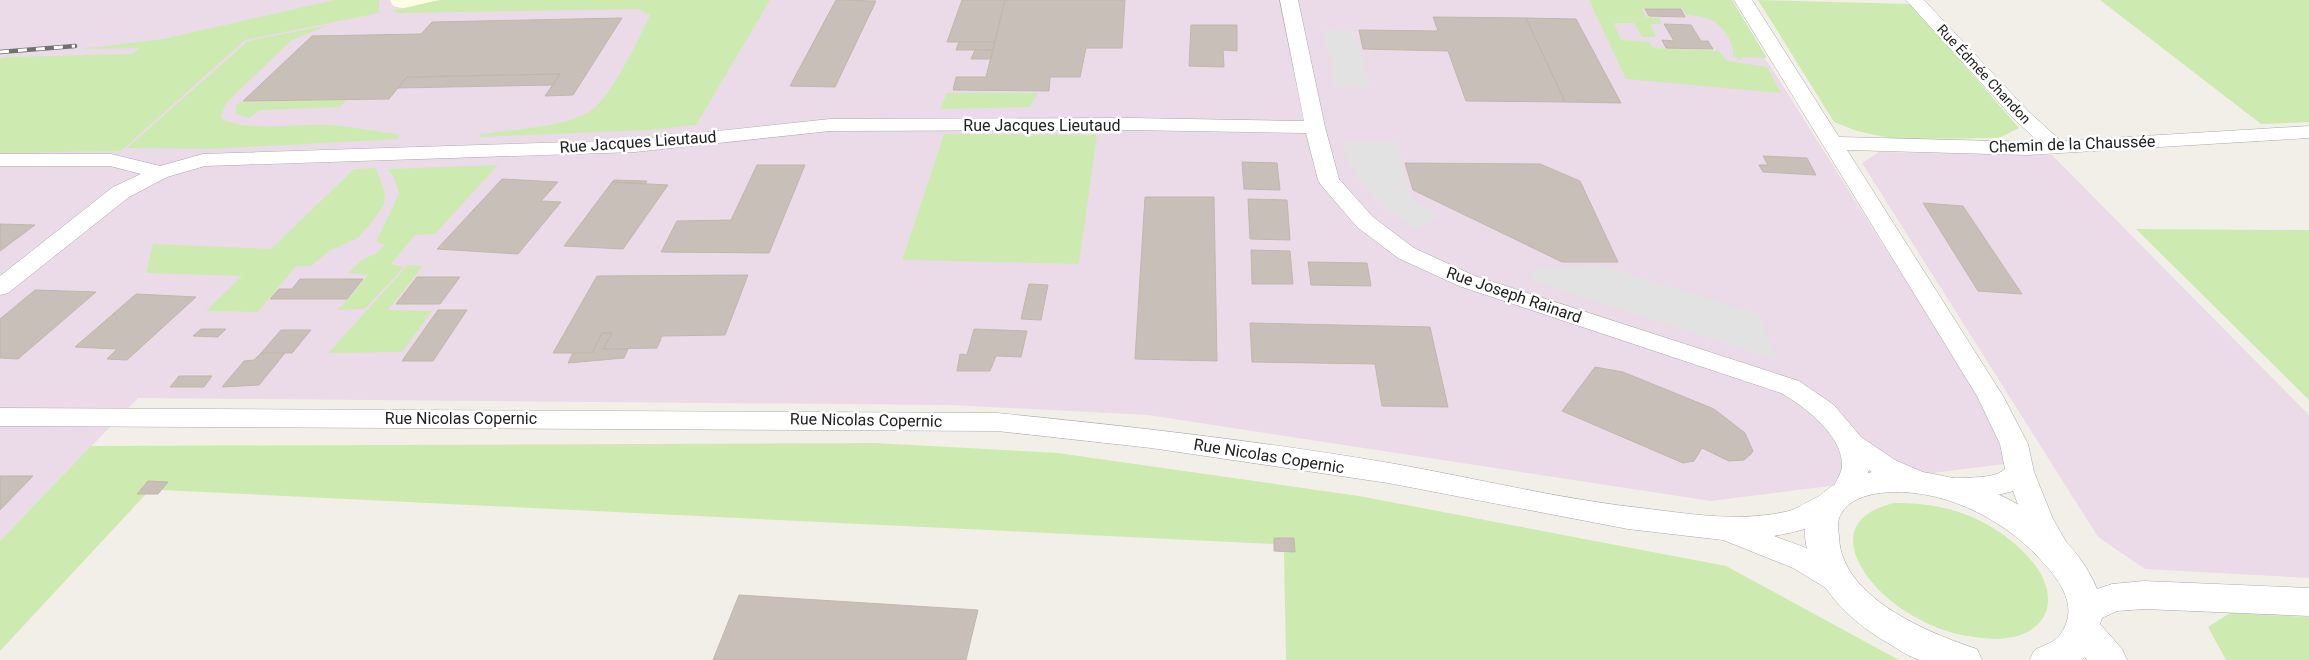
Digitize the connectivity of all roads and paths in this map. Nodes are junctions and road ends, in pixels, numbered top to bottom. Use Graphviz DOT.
graph roads {
  1 [pos="1289,0"];
  2 [pos="1743,0"];
  3 [pos="1915,0"];
  4 [pos="1315,127"];
  5 [pos="2309,132"];
  6 [pos="1834,143"];
  7 [pos="2056,147"];
  8 [pos="0,160"];
  9 [pos="160,173"];
  10 [pos="0,288"];
  11 [pos="0,417"];
  12 [pos="1852,444"];
  13 [pos="2020,472"];
  14 [pos="1933,485"];
  15 [pos="1837,498"];
  16 [pos="1724,529"];
  17 [pos="2064,562"];
  18 [pos="1836,579"];
  19 [pos="2144,595"];
  20 [pos="2309,602"];
  21 [pos="2084,620"];
  22 [pos="1964,660"];
  23 [pos="2048,660"];
  24 [pos="2109,660"];
  1 -- 4 [label="street, Rue Joseph Rainard"];
  2 -- 6 [label="street"];
  3 -- 7 [label="street, Rue Édmée Chandon"];
  4 -- 9 [label="street, Rue Jacques Lieutaud"];
  4 -- 12 [label="street, Rue Joseph Rainard"];
  5 -- 7 [label="street, Chemin de la Chaussée"];
  6 -- 7 [label="street, Chemin de la Chaussée"];
  6 -- 13 [label="street"];
  8 -- 9 [label="street"];
  9 -- 10 [label="street, Rue Jacques Lieutaud"];
  11 -- 16 [label="street, Rue Nicolas Copernic"];
  12 -- 14 [label="street"];
  12 -- 15 [label="street"];
  13 -- 14 [label="street"];
  13 -- 17 [label="street"];
  14 -- 15 [label="street"];
  14 -- 17 [label="street"];
  15 -- 16 [label="street"];
  15 -- 18 [label="street"];
  16 -- 18 [label="street"];
  17 -- 19 [label="street"];
  17 -- 21 [label="street"];
  18 -- 22 [label="street"];
  19 -- 20 [label="street"];
  19 -- 21 [label="street"];
  21 -- 23 [label="street"];
  21 -- 24 [label="street"];
}
